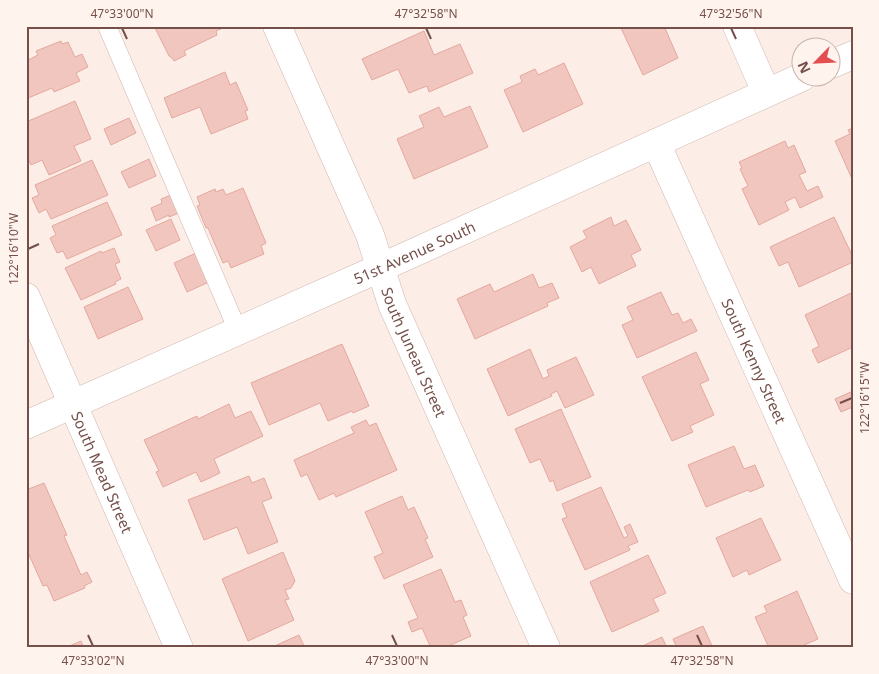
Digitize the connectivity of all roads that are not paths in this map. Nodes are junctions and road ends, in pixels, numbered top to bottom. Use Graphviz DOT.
graph roads {
  1 [pos="107,26"];
  2 [pos="277,26"];
  3 [pos="737,26"];
  4 [pos="792,81"];
  5 [pos="766,92"];
  6 [pos="656,142"];
  7 [pos="380,268"];
  8 [pos="26,298"];
  9 [pos="238,331"];
  10 [pos="73,404"];
  11 [pos="26,425"];
  12 [pos="853,580"];
  13 [pos="179,648"];
  14 [pos="546,648"];
  1 -- 9 [label="lane"];
  2 -- 7 [label="street, South Juneau Street"];
  3 -- 5 [label="street"];
  4 -- 5 [label="street, 51st Avenue South"];
  5 -- 6 [label="street, 51st Avenue South"];
  6 -- 7 [label="street, 51st Avenue South"];
  6 -- 12 [label="street, South Kenny Street"];
  7 -- 9 [label="street, 51st Avenue South"];
  7 -- 14 [label="street, South Juneau Street"];
  8 -- 10 [label="street, South Mead Street"];
  9 -- 10 [label="street, 51st Avenue South"];
  10 -- 11 [label="street, 51st Avenue South"];
  10 -- 13 [label="street, South Mead Street"];
}
